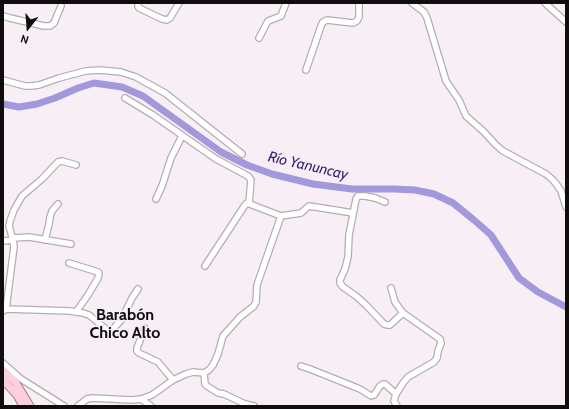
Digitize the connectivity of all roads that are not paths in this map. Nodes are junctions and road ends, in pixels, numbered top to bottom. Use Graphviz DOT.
graph roads {
  1 [pos="138,3"];
  2 [pos="179,3"];
  3 [pos="286,3"];
  4 [pos="359,3"];
  5 [pos="412,3"];
  6 [pos="545,3"];
  7 [pos="62,6"];
  8 [pos="3,16"];
  9 [pos="566,22"];
  10 [pos="259,38"];
  11 [pos="306,70"];
  12 [pos="3,80"];
  13 [pos="125,98"];
  14 [pos="182,136"];
  15 [pos="242,154"];
  16 [pos="76,165"];
  17 [pos="156,199"];
  18 [pos="385,202"];
  19 [pos="58,204"];
  20 [pos="249,204"];
  21 [pos="566,207"];
  22 [pos="353,213"];
  23 [pos="281,216"];
  24 [pos="13,239"];
  25 [pos="45,240"];
  26 [pos="3,241"];
  27 [pos="72,244"];
  28 [pos="68,263"];
  29 [pos="205,266"];
  30 [pos="391,288"];
  31 [pos="138,289"];
  32 [pos="4,310"];
  33 [pos="76,312"];
  34 [pos="403,312"];
  35 [pos="145,328"];
  36 [pos="3,363"];
  37 [pos="301,366"];
  38 [pos="3,370"];
  39 [pos="204,373"];
  40 [pos="3,380"];
  41 [pos="173,380"];
  42 [pos="396,394"];
  43 [pos="141,399"];
  44 [pos="23,406"];
  45 [pos="30,406"];
  46 [pos="64,406"];
  47 [pos="78,406"];
  48 [pos="151,406"];
  49 [pos="254,406"];
  50 [pos="397,406"];
  1 -- 2 [label="street"];
  3 -- 10 [label="street"];
  4 -- 11 [label="street"];
  5 -- 21 [label="street"];
  6 -- 9 [label="street"];
  7 -- 8 [label="street"];
  12 -- 15 [label="street"];
  13 -- 14 [label="street"];
  14 -- 17 [label="street"];
  14 -- 20 [label="street"];
  16 -- 24 [label="street"];
  18 -- 22 [label="street"];
  19 -- 25 [label="street"];
  20 -- 23 [label="street"];
  20 -- 29 [label="street"];
  22 -- 23 [label="street"];
  22 -- 34 [label="street"];
  23 -- 39 [label="street"];
  24 -- 25 [label="street"];
  24 -- 26 [label="street"];
  24 -- 32 [label="street"];
  25 -- 27 [label="street"];
  28 -- 33 [label="street"];
  30 -- 34 [label="street"];
  31 -- 33 [label="street"];
  32 -- 33 [label="street"];
  34 -- 42 [label="street"];
  35 -- 41 [label="street"];
  36 -- 46 [label="street"];
  37 -- 42 [label="street"];
  38 -- 45 [label="main road"];
  39 -- 41 [label="street"];
  39 -- 49 [label="street"];
  40 -- 44 [label="main road"];
  41 -- 43 [label="street"];
  42 -- 50 [label="street"];
  43 -- 47 [label="street"];
  43 -- 48 [label="street"];
}
